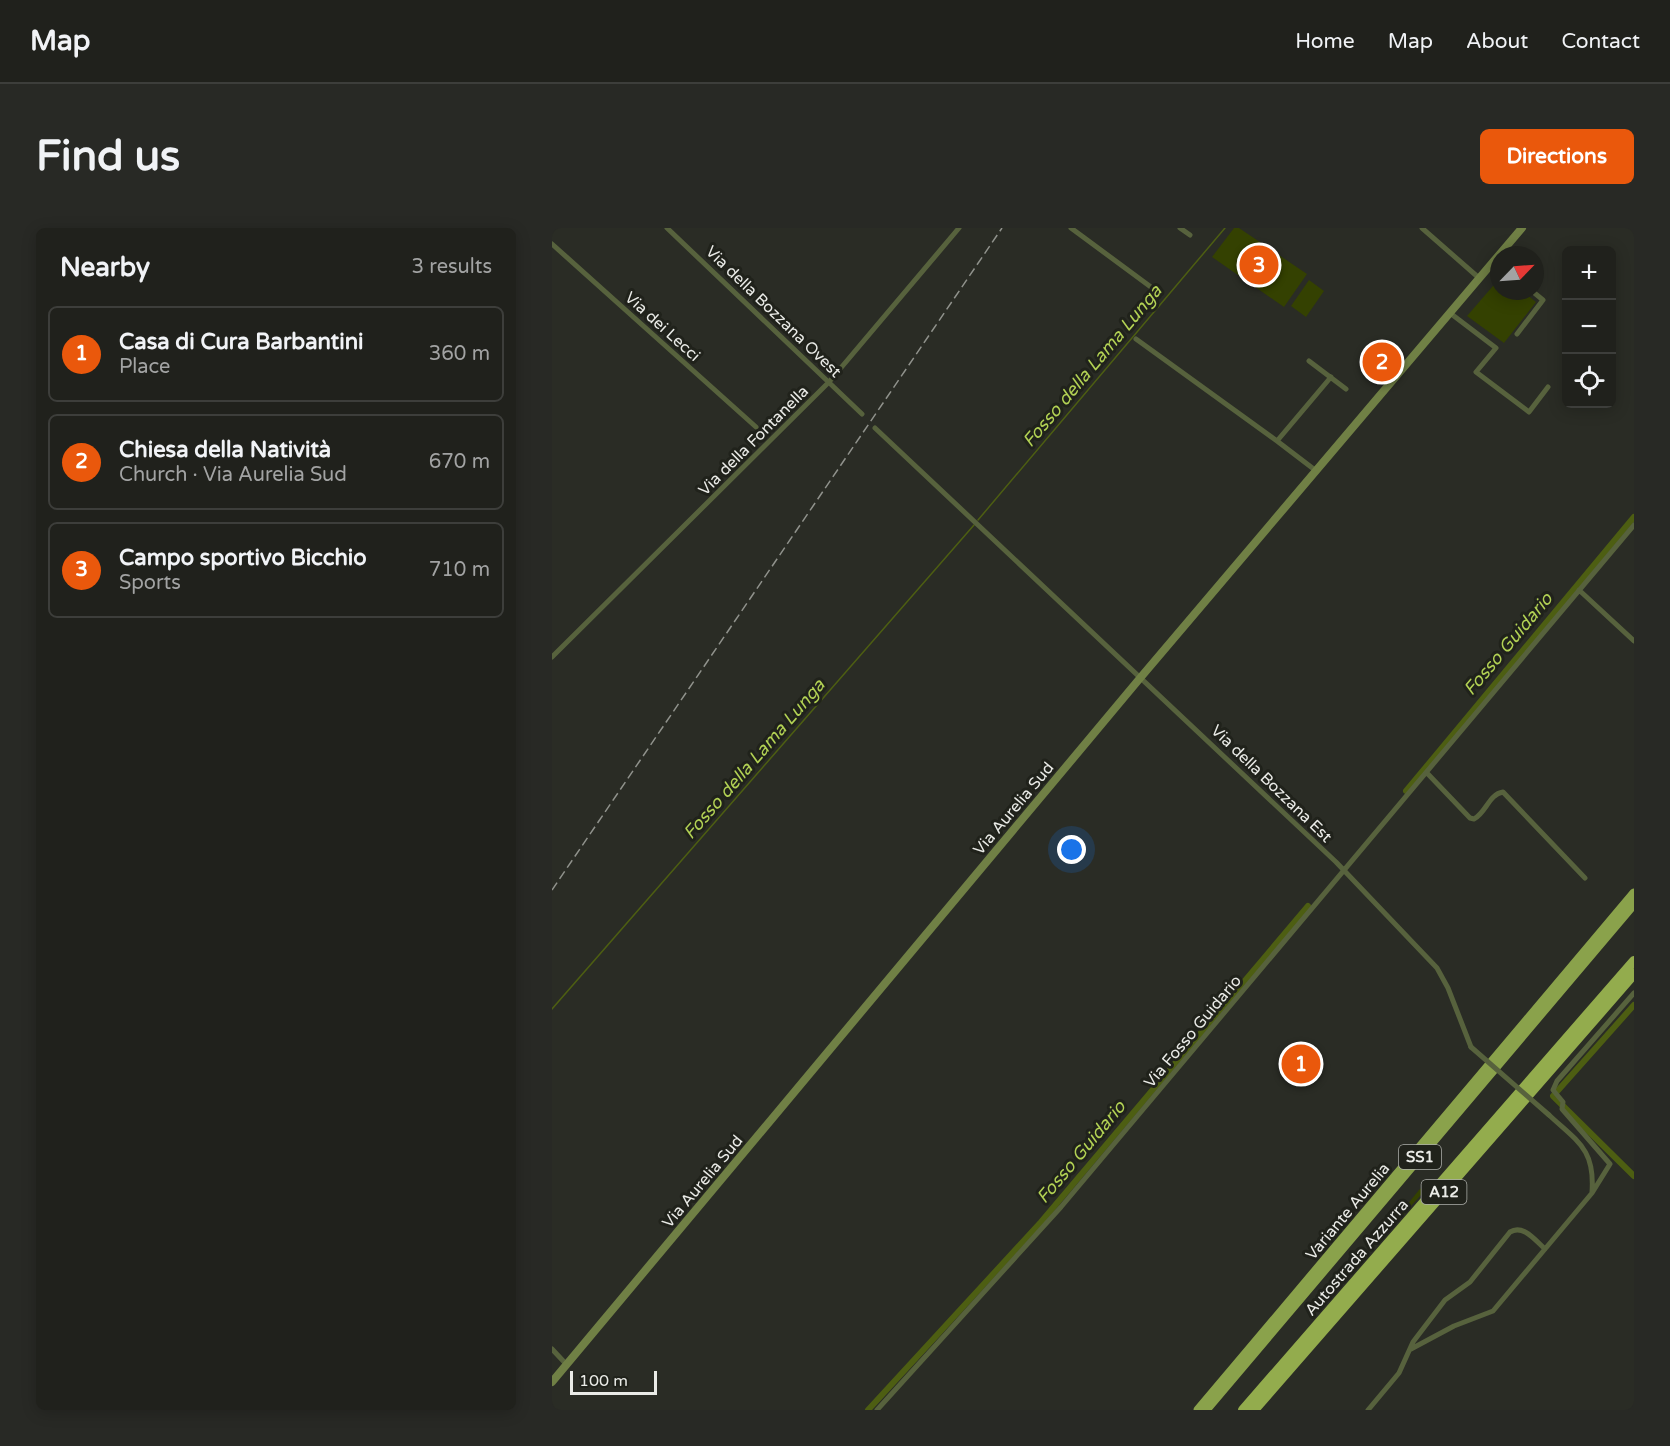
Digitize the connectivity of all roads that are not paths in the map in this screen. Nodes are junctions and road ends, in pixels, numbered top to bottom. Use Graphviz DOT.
graph roads {
  1 [pos="667,228"];
  2 [pos="959,228"];
  3 [pos="1071,228"];
  4 [pos="1180,228"];
  5 [pos="1422,228"];
  6 [pos="1522,228"];
  7 [pos="1190,235"];
  8 [pos="552,244"];
  9 [pos="1508,246"];
  10 [pos="1490,268"];
  11 [pos="1479,278"];
  12 [pos="1159,293"];
  13 [pos="1543,300"];
  14 [pos="1450,313"];
  15 [pos="1517,334"];
  16 [pos="1136,339"];
  17 [pos="1309,361"];
  18 [pos="1331,377"];
  19 [pos="829,382"];
  20 [pos="1548,387"];
  21 [pos="1346,389"];
  22 [pos="862,414"];
  23 [pos="756,427"];
  24 [pos="875,428"];
  25 [pos="1277,441"];
  26 [pos="1315,470"];
  27 [pos="1634,525"];
  28 [pos="1579,590"];
  29 [pos="1634,642"];
  30 [pos="552,657"];
  31 [pos="1141,677"];
  32 [pos="1427,773"];
  33 [pos="1345,871"];
  34 [pos="1585,878"];
  35 [pos="1634,893"];
  36 [pos="1634,904"];
  37 [pos="1634,961"];
  38 [pos="1634,974"];
  39 [pos="1634,993"];
  40 [pos="1592,1193"];
  41 [pos="1545,1249"];
  42 [pos="552,1349"];
  43 [pos="1411,1349"];
  44 [pos="566,1364"];
  45 [pos="552,1382"];
  46 [pos="877,1410"];
  47 [pos="1198,1410"];
  48 [pos="1206,1410"];
  49 [pos="1243,1410"];
  50 [pos="1254,1410"];
  51 [pos="1368,1410"];
  1 -- 19 [label="street, Via della Bozzana Ovest"];
  2 -- 19 [label="street, Via della Fontanella"];
  3 -- 12 [label="street"];
  4 -- 7 [label="street"];
  5 -- 11 [label="street"];
  6 -- 9 [label="main road, Via Aurelia Sud"];
  8 -- 23 [label="street, Via dei Lecci"];
  10 -- 11 [label="main road, Via Aurelia Sud"];
  11 -- 14 [label="main road, Via Aurelia Sud"];
  13 -- 15 [label="street"];
  14 -- 20 [label="street"];
  14 -- 26 [label="main road, Via Aurelia Sud"];
  16 -- 25 [label="street"];
  17 -- 18 [label="street"];
  18 -- 21 [label="street"];
  18 -- 25 [label="street"];
  19 -- 22 [label="street, Via della Bozzana Ovest"];
  19 -- 30 [label="street, Via della Fontanella"];
  24 -- 31 [label="street, Via della Bozzana Est"];
  25 -- 26 [label="street"];
  26 -- 31 [label="main road, Via Aurelia Sud"];
  27 -- 28 [label="street, Via Fosso Guidario"];
  28 -- 29 [label="street"];
  28 -- 32 [label="street, Via Fosso Guidario"];
  31 -- 33 [label="street, Via della Bozzana Est"];
  31 -- 44 [label="main road, Via Aurelia Sud"];
  32 -- 33 [label="street, Via Fosso Guidario"];
  32 -- 34 [label="street"];
  33 -- 40 [label="street, Via della Bozzana Est, bridge"];
  33 -- 46 [label="street, Via Fosso Guidario"];
  35 -- 47 [label="highway, Variante Aurelia / SS1"];
  36 -- 48 [label="highway, Variante Aurelia / SS1"];
  37 -- 49 [label="highway, Autostrada Azzurra / A12"];
  38 -- 50 [label="highway, Autostrada Azzurra / A12"];
  39 -- 40 [label="street"];
  40 -- 41 [label="street"];
  41 -- 43 [label="street"];
  41 -- 43 [label="street"];
  42 -- 44 [label="street"];
  43 -- 51 [label="street"];
  44 -- 45 [label="main road, Via Aurelia Sud"];
}
